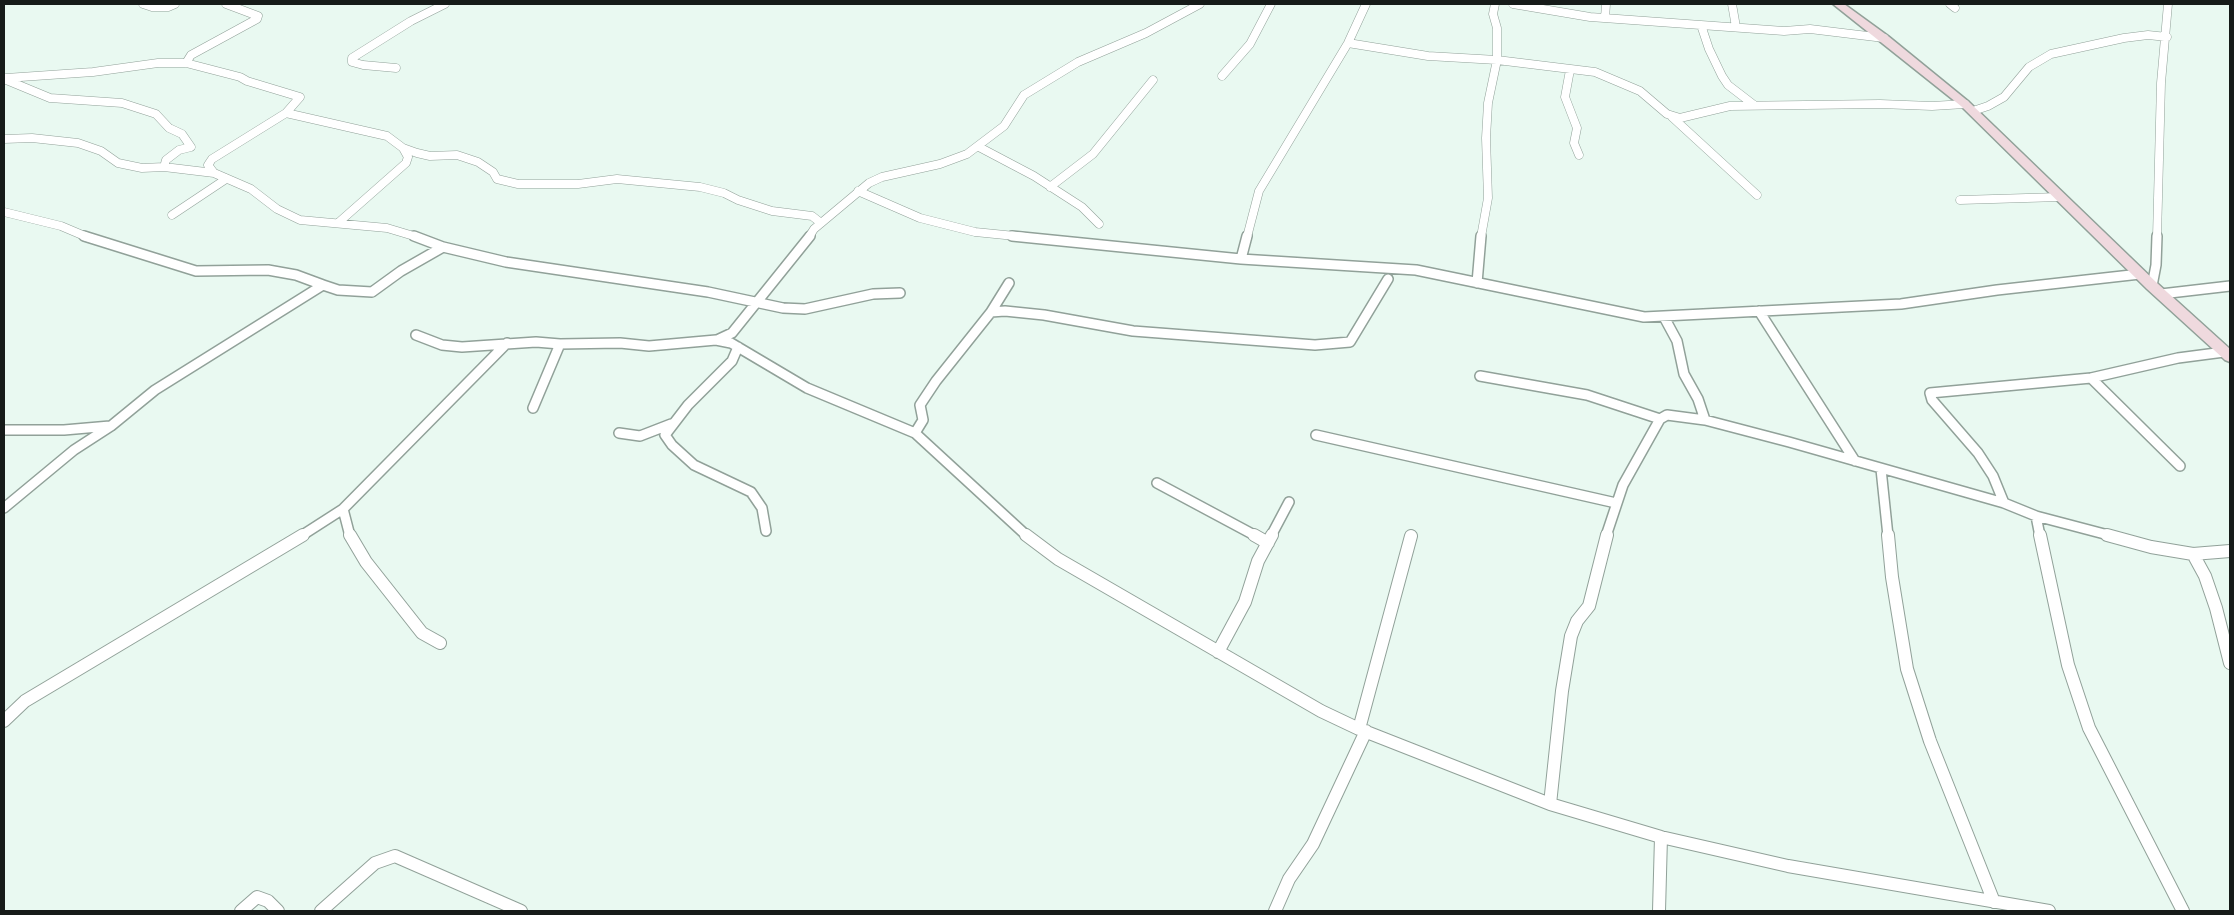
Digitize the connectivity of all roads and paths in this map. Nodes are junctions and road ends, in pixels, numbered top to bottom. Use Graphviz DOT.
graph roads {
  1 [pos="142,4"];
  2 [pos="175,4"];
  3 [pos="226,4"];
  4 [pos="444,4"];
  5 [pos="1200,4"];
  6 [pos="1271,4"];
  7 [pos="1366,4"];
  8 [pos="1495,4"];
  9 [pos="1513,4"];
  10 [pos="1606,4"];
  11 [pos="1732,4"];
  12 [pos="1838,4"];
  13 [pos="2168,4"];
  14 [pos="1605,18"];
  15 [pos="1701,25"];
  16 [pos="1736,27"];
  17 [pos="2167,37"];
  18 [pos="1884,38"];
  19 [pos="1348,43"];
  20 [pos="1497,60"];
  21 [pos="186,63"];
  22 [pos="396,68"];
  23 [pos="1570,70"];
  24 [pos="1222,76"];
  25 [pos="4,78"];
  26 [pos="1153,80"];
  27 [pos="1754,105"];
  28 [pos="1969,108"];
  29 [pos="286,113"];
  30 [pos="1672,116"];
  31 [pos="4,139"];
  32 [pos="978,147"];
  33 [pos="403,148"];
  34 [pos="1579,155"];
  35 [pos="164,167"];
  36 [pos="214,173"];
  37 [pos="226,179"];
  38 [pos="1050,187"];
  39 [pos="858,191"];
  40 [pos="1758,195"];
  41 [pos="2060,197"];
  42 [pos="1960,200"];
  43 [pos="4,212"];
  44 [pos="172,215"];
  45 [pos="338,223"];
  46 [pos="821,223"];
  47 [pos="1099,224"];
  48 [pos="443,247"];
  49 [pos="1241,259"];
  50 [pos="2140,274"];
  51 [pos="1388,278"];
  52 [pos="1009,283"];
  53 [pos="1477,284"];
  54 [pos="322,286"];
  55 [pos="2230,286"];
  56 [pos="2156,290"];
  57 [pos="900,293"];
  58 [pos="757,301"];
  59 [pos="1759,311"];
  60 [pos="991,312"];
  61 [pos="1664,317"];
  62 [pos="416,335"];
  63 [pos="734,341"];
  64 [pos="507,344"];
  65 [pos="560,344"];
  66 [pos="2227,354"];
  67 [pos="1480,376"];
  68 [pos="2091,378"];
  69 [pos="533,408"];
  70 [pos="1660,419"];
  71 [pos="1705,420"];
  72 [pos="672,424"];
  73 [pos="111,426"];
  74 [pos="4,430"];
  75 [pos="618,433"];
  76 [pos="915,433"];
  77 [pos="1316,435"];
  78 [pos="1855,462"];
  79 [pos="2180,466"];
  80 [pos="1881,469"];
  81 [pos="1157,483"];
  82 [pos="1289,502"];
  83 [pos="1616,503"];
  84 [pos="2004,503"];
  85 [pos="4,508"];
  86 [pos="343,509"];
  87 [pos="2036,516"];
  88 [pos="766,531"];
  89 [pos="1411,536"];
  90 [pos="1268,543"];
  91 [pos="2230,551"];
  92 [pos="2193,554"];
  93 [pos="440,643"];
  94 [pos="1218,652"];
  95 [pos="2230,663"];
  96 [pos="4,721"];
  97 [pos="1362,730"];
  98 [pos="1550,804"];
  99 [pos="1661,837"];
  100 [pos="1994,902"];
  101 [pos="2009,908"];
  102 [pos="241,911"];
  103 [pos="278,911"];
  104 [pos="321,911"];
  105 [pos="521,911"];
  106 [pos="1275,911"];
  107 [pos="1659,911"];
  108 [pos="2049,911"];
  109 [pos="2183,911"];
  1 -- 2 [label="street"];
  3 -- 21 [label="street"];
  4 -- 22 [label="street"];
  5 -- 32 [label="street"];
  6 -- 24 [label="street"];
  7 -- 19 [label="street"];
  8 -- 20 [label="street"];
  9 -- 14 [label="street"];
  10 -- 14 [label="street"];
  11 -- 16 [label="street"];
  12 -- 18 [label="street"];
  13 -- 17 [label="street"];
  14 -- 15 [label="street"];
  15 -- 16 [label="street"];
  15 -- 27 [label="street"];
  16 -- 18 [label="street"];
  17 -- 28 [label="street"];
  17 -- 56 [label="street"];
  18 -- 28 [label="street"];
  19 -- 20 [label="street"];
  19 -- 49 [label="street"];
  20 -- 23 [label="street"];
  20 -- 53 [label="street"];
  21 -- 25 [label="street"];
  21 -- 29 [label="street"];
  23 -- 30 [label="street"];
  23 -- 34 [label="street"];
  25 -- 35 [label="street"];
  26 -- 38 [label="street"];
  27 -- 28 [label="street"];
  27 -- 30 [label="street"];
  28 -- 41 [label="street"];
  29 -- 33 [label="street"];
  29 -- 36 [label="street"];
  30 -- 40 [label="street"];
  31 -- 35 [label="street"];
  32 -- 38 [label="street"];
  32 -- 39 [label="street"];
  33 -- 45 [label="street"];
  33 -- 46 [label="street"];
  35 -- 36 [label="street"];
  36 -- 37 [label="street"];
  37 -- 44 [label="street"];
  37 -- 45 [label="street"];
  38 -- 47 [label="street"];
  39 -- 46 [label="street"];
  39 -- 49 [label="street"];
  41 -- 42 [label="street"];
  41 -- 50 [label="street"];
  43 -- 54 [label="street"];
  45 -- 48 [label="street"];
  46 -- 58 [label="street"];
  48 -- 54 [label="street"];
  48 -- 58 [label="street"];
  49 -- 53 [label="street"];
  50 -- 56 [label="street"];
  50 -- 59 [label="street"];
  51 -- 60 [label="street"];
  52 -- 60 [label="street"];
  53 -- 61 [label="street"];
  54 -- 73 [label="street"];
  55 -- 56 [label="street"];
  56 -- 66 [label="street"];
  57 -- 58 [label="street"];
  58 -- 63 [label="street"];
  59 -- 61 [label="street"];
  59 -- 78 [label="street"];
  60 -- 76 [label="street"];
  61 -- 71 [label="street"];
  62 -- 64 [label="street"];
  63 -- 65 [label="street"];
  63 -- 72 [label="street"];
  63 -- 76 [label="street"];
  64 -- 65 [label="street"];
  64 -- 86 [label="street"];
  65 -- 69 [label="street"];
  66 -- 68 [label="street"];
  67 -- 70 [label="street"];
  68 -- 79 [label="street"];
  68 -- 84 [label="street"];
  70 -- 71 [label="street"];
  70 -- 83 [label="street"];
  71 -- 78 [label="street"];
  72 -- 75 [label="street"];
  72 -- 88 [label="street"];
  73 -- 74 [label="street"];
  73 -- 85 [label="street"];
  76 -- 94 [label="street"];
  77 -- 83 [label="street"];
  78 -- 80 [label="street"];
  80 -- 84 [label="street"];
  80 -- 100 [label="street"];
  81 -- 90 [label="street"];
  82 -- 90 [label="street"];
  83 -- 98 [label="street"];
  84 -- 87 [label="street"];
  86 -- 93 [label="street"];
  86 -- 96 [label="street"];
  87 -- 92 [label="street"];
  87 -- 109 [label="street"];
  89 -- 97 [label="street"];
  90 -- 94 [label="street"];
  91 -- 92 [label="street"];
  92 -- 95 [label="street"];
  94 -- 97 [label="street"];
  97 -- 98 [label="street"];
  97 -- 106 [label="street"];
  98 -- 99 [label="street"];
  99 -- 100 [label="street"];
  99 -- 107 [label="street"];
  100 -- 101 [label="street"];
  101 -- 108 [label="street"];
  102 -- 103 [label="street"];
  104 -- 105 [label="street"];
}
